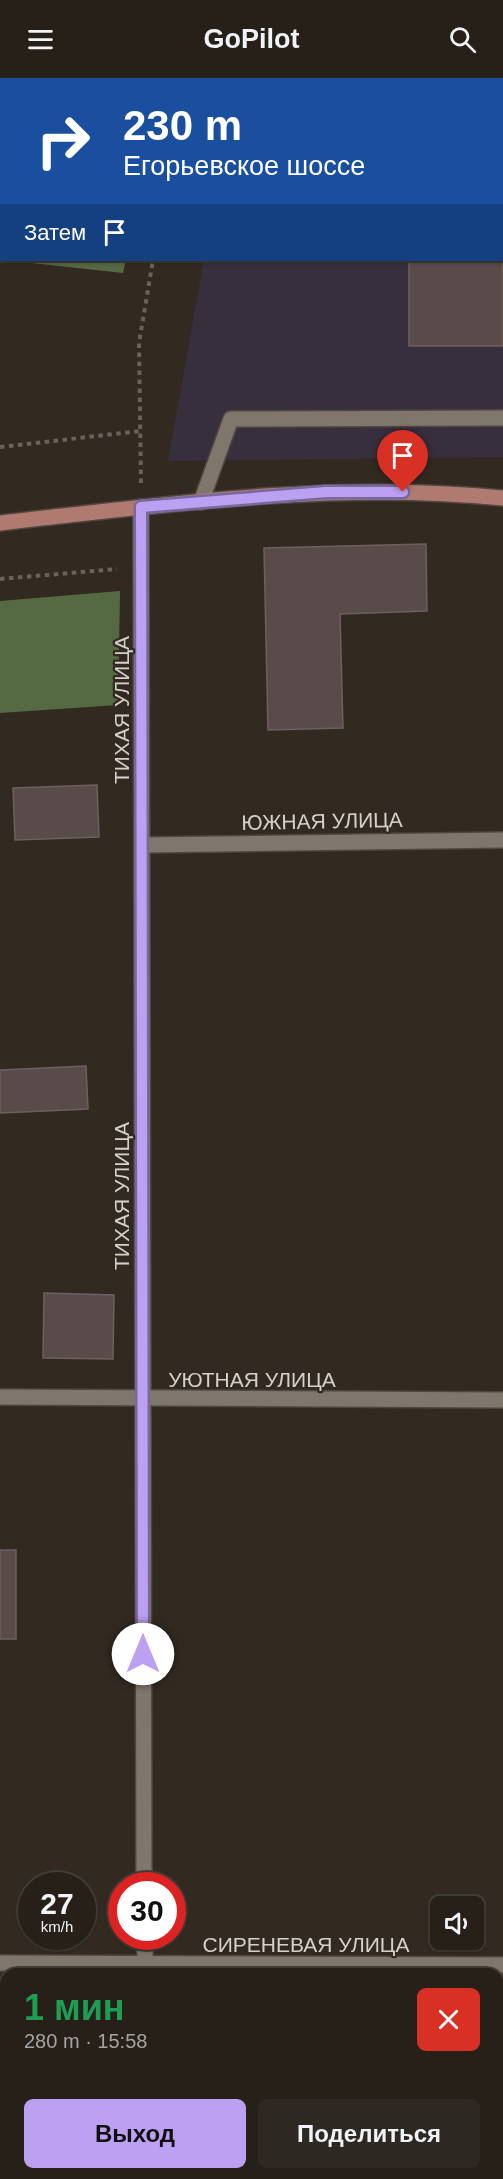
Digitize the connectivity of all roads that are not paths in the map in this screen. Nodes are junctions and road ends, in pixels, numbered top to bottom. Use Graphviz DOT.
graph roads {
  1 [pos="503,418"];
  2 [pos="503,498"];
  3 [pos="201,502"];
  4 [pos="141,507"];
  5 [pos="0,523"];
  6 [pos="503,840"];
  7 [pos="142,845"];
  8 [pos="0,1397"];
  9 [pos="142,1399"];
  10 [pos="503,1400"];
  11 [pos="144,1872"];
  12 [pos="145,1950"];
  13 [pos="0,1963"];
  14 [pos="503,1965"];
  15 [pos="121,1968"];
  16 [pos="145,1968"];
  17 [pos="234,1968"];
  1 -- 3 [label="street"];
  2 -- 3 [label="main road"];
  3 -- 4 [label="main road"];
  4 -- 5 [label="main road"];
  4 -- 7 [label="street, ТИХАЯ УЛИЦА"];
  6 -- 7 [label="street, ЮЖНАЯ УЛИЦА"];
  7 -- 9 [label="street, ТИХАЯ УЛИЦА"];
  8 -- 9 [label="street, УЮТНАЯ УЛИЦА"];
  9 -- 10 [label="street, УЮТНАЯ УЛИЦА"];
  9 -- 11 [label="street, ТИХАЯ УЛИЦА"];
  12 -- 16 [label="street"];
  13 -- 15 [label="street, СИРЕНЕВАЯ УЛИЦА"];
  14 -- 17 [label="street, СИРЕНЕВАЯ УЛИЦА"];
}
